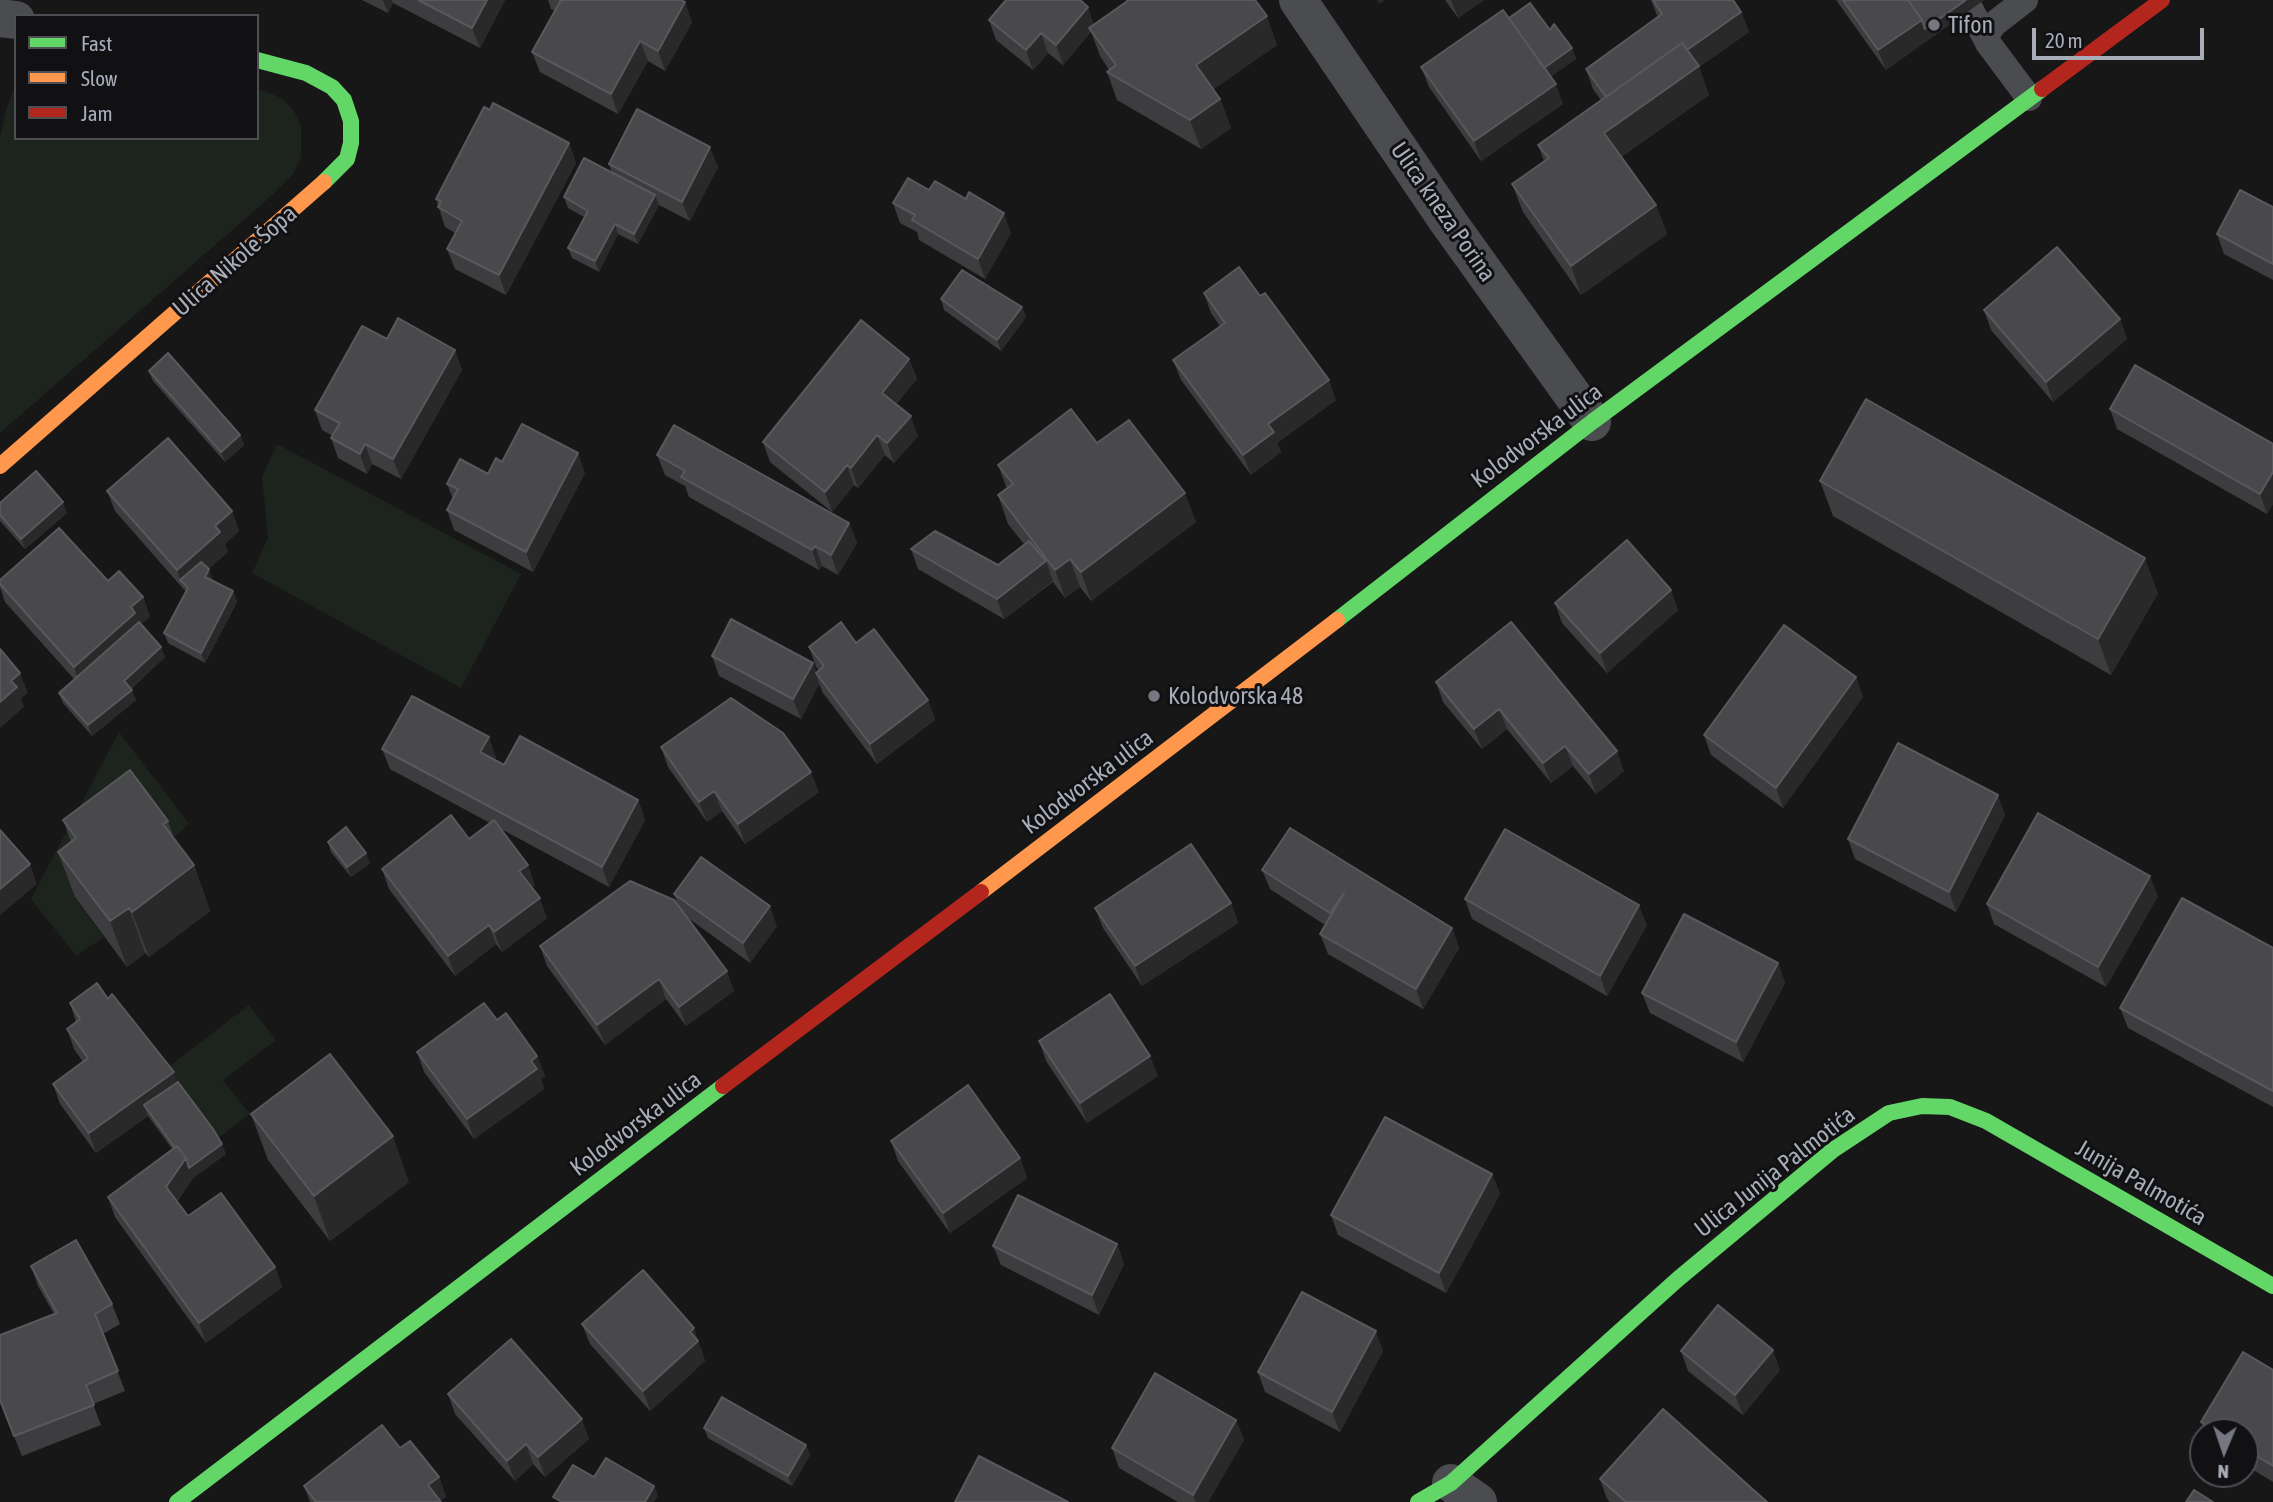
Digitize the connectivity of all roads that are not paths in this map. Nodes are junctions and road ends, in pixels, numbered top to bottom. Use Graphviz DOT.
graph roads {
  1 [pos="1298,0"];
  2 [pos="2025,0"];
  3 [pos="2162,0"];
  4 [pos="1971,10"];
  5 [pos="1995,21"];
  6 [pos="259,61"];
  7 [pos="2029,99"];
  8 [pos="1592,422"];
  9 [pos="0,466"];
  10 [pos="1986,1121"];
  11 [pos="2273,1286"];
  12 [pos="1465,1492"];
  13 [pos="177,1502"];
  14 [pos="1418,1502"];
  1 -- 8 [label="street, Ulica kneza Porina"];
  2 -- 5 [label="lane"];
  3 -- 7 [label="street, Kolodvorska ulica"];
  4 -- 5 [label="lane"];
  5 -- 7 [label="lane"];
  6 -- 9 [label="street, Ulica Nikole Šopa"];
  7 -- 8 [label="street, Kolodvorska ulica"];
  8 -- 13 [label="street, Kolodvorska ulica"];
  10 -- 11 [label="street, Junija Palmotića"];
  10 -- 12 [label="street, Ulica Junija Palmotića"];
  12 -- 14 [label="street, Ulica Junija Palmotića"];
}
